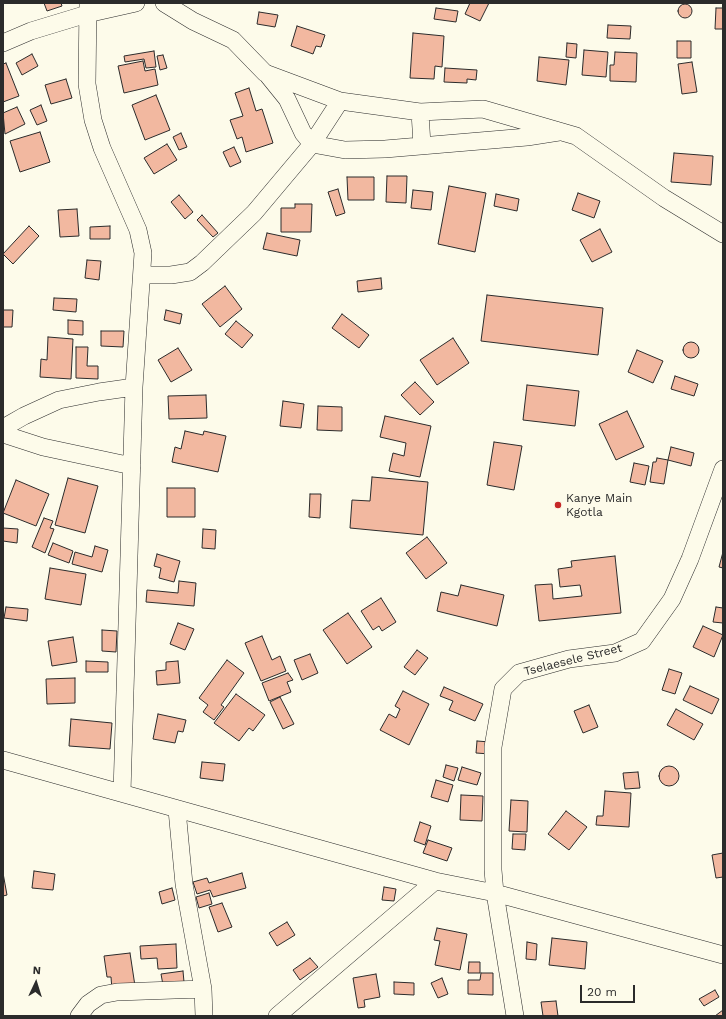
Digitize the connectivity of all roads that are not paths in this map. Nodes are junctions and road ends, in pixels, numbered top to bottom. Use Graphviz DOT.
graph roads {
  1 [pos="136,3"];
  2 [pos="164,3"];
  3 [pos="87,9"];
  4 [pos="3,43"];
  5 [pos="265,73"];
  6 [pos="340,101"];
  7 [pos="420,112"];
  8 [pos="563,131"];
  9 [pos="312,144"];
  10 [pos="422,145"];
  11 [pos="723,234"];
  12 [pos="143,275"];
  13 [pos="134,388"];
  14 [pos="3,428"];
  15 [pos="3,434"];
  16 [pos="132,466"];
  17 [pos="723,468"];
  18 [pos="3,760"];
  19 [pos="122,793"];
  20 [pos="177,810"];
  21 [pos="436,881"];
  22 [pos="494,893"];
  23 [pos="723,955"];
  24 [pos="203,989"];
  25 [pos="79,1016"];
  26 [pos="204,1016"];
  27 [pos="277,1016"];
  28 [pos="515,1016"];
  1 -- 3 [label="street"];
  2 -- 5 [label="street"];
  3 -- 4 [label="street"];
  3 -- 12 [label="street"];
  5 -- 6 [label="street"];
  5 -- 9 [label="street"];
  6 -- 7 [label="street"];
  6 -- 9 [label="street"];
  7 -- 8 [label="street"];
  7 -- 10 [label="street"];
  8 -- 10 [label="street"];
  8 -- 11 [label="street"];
  9 -- 10 [label="street"];
  9 -- 12 [label="street"];
  12 -- 13 [label="street"];
  13 -- 14 [label="street"];
  13 -- 16 [label="street"];
  15 -- 16 [label="street"];
  16 -- 19 [label="street"];
  17 -- 22 [label="street, Tselaesele Street"];
  18 -- 19 [label="street"];
  19 -- 20 [label="street"];
  20 -- 21 [label="street"];
  20 -- 24 [label="street"];
  21 -- 22 [label="street"];
  21 -- 27 [label="street"];
  22 -- 23 [label="street"];
  22 -- 28 [label="street, Tselaesele Street"];
  24 -- 25 [label="street"];
  24 -- 26 [label="street"];
}
